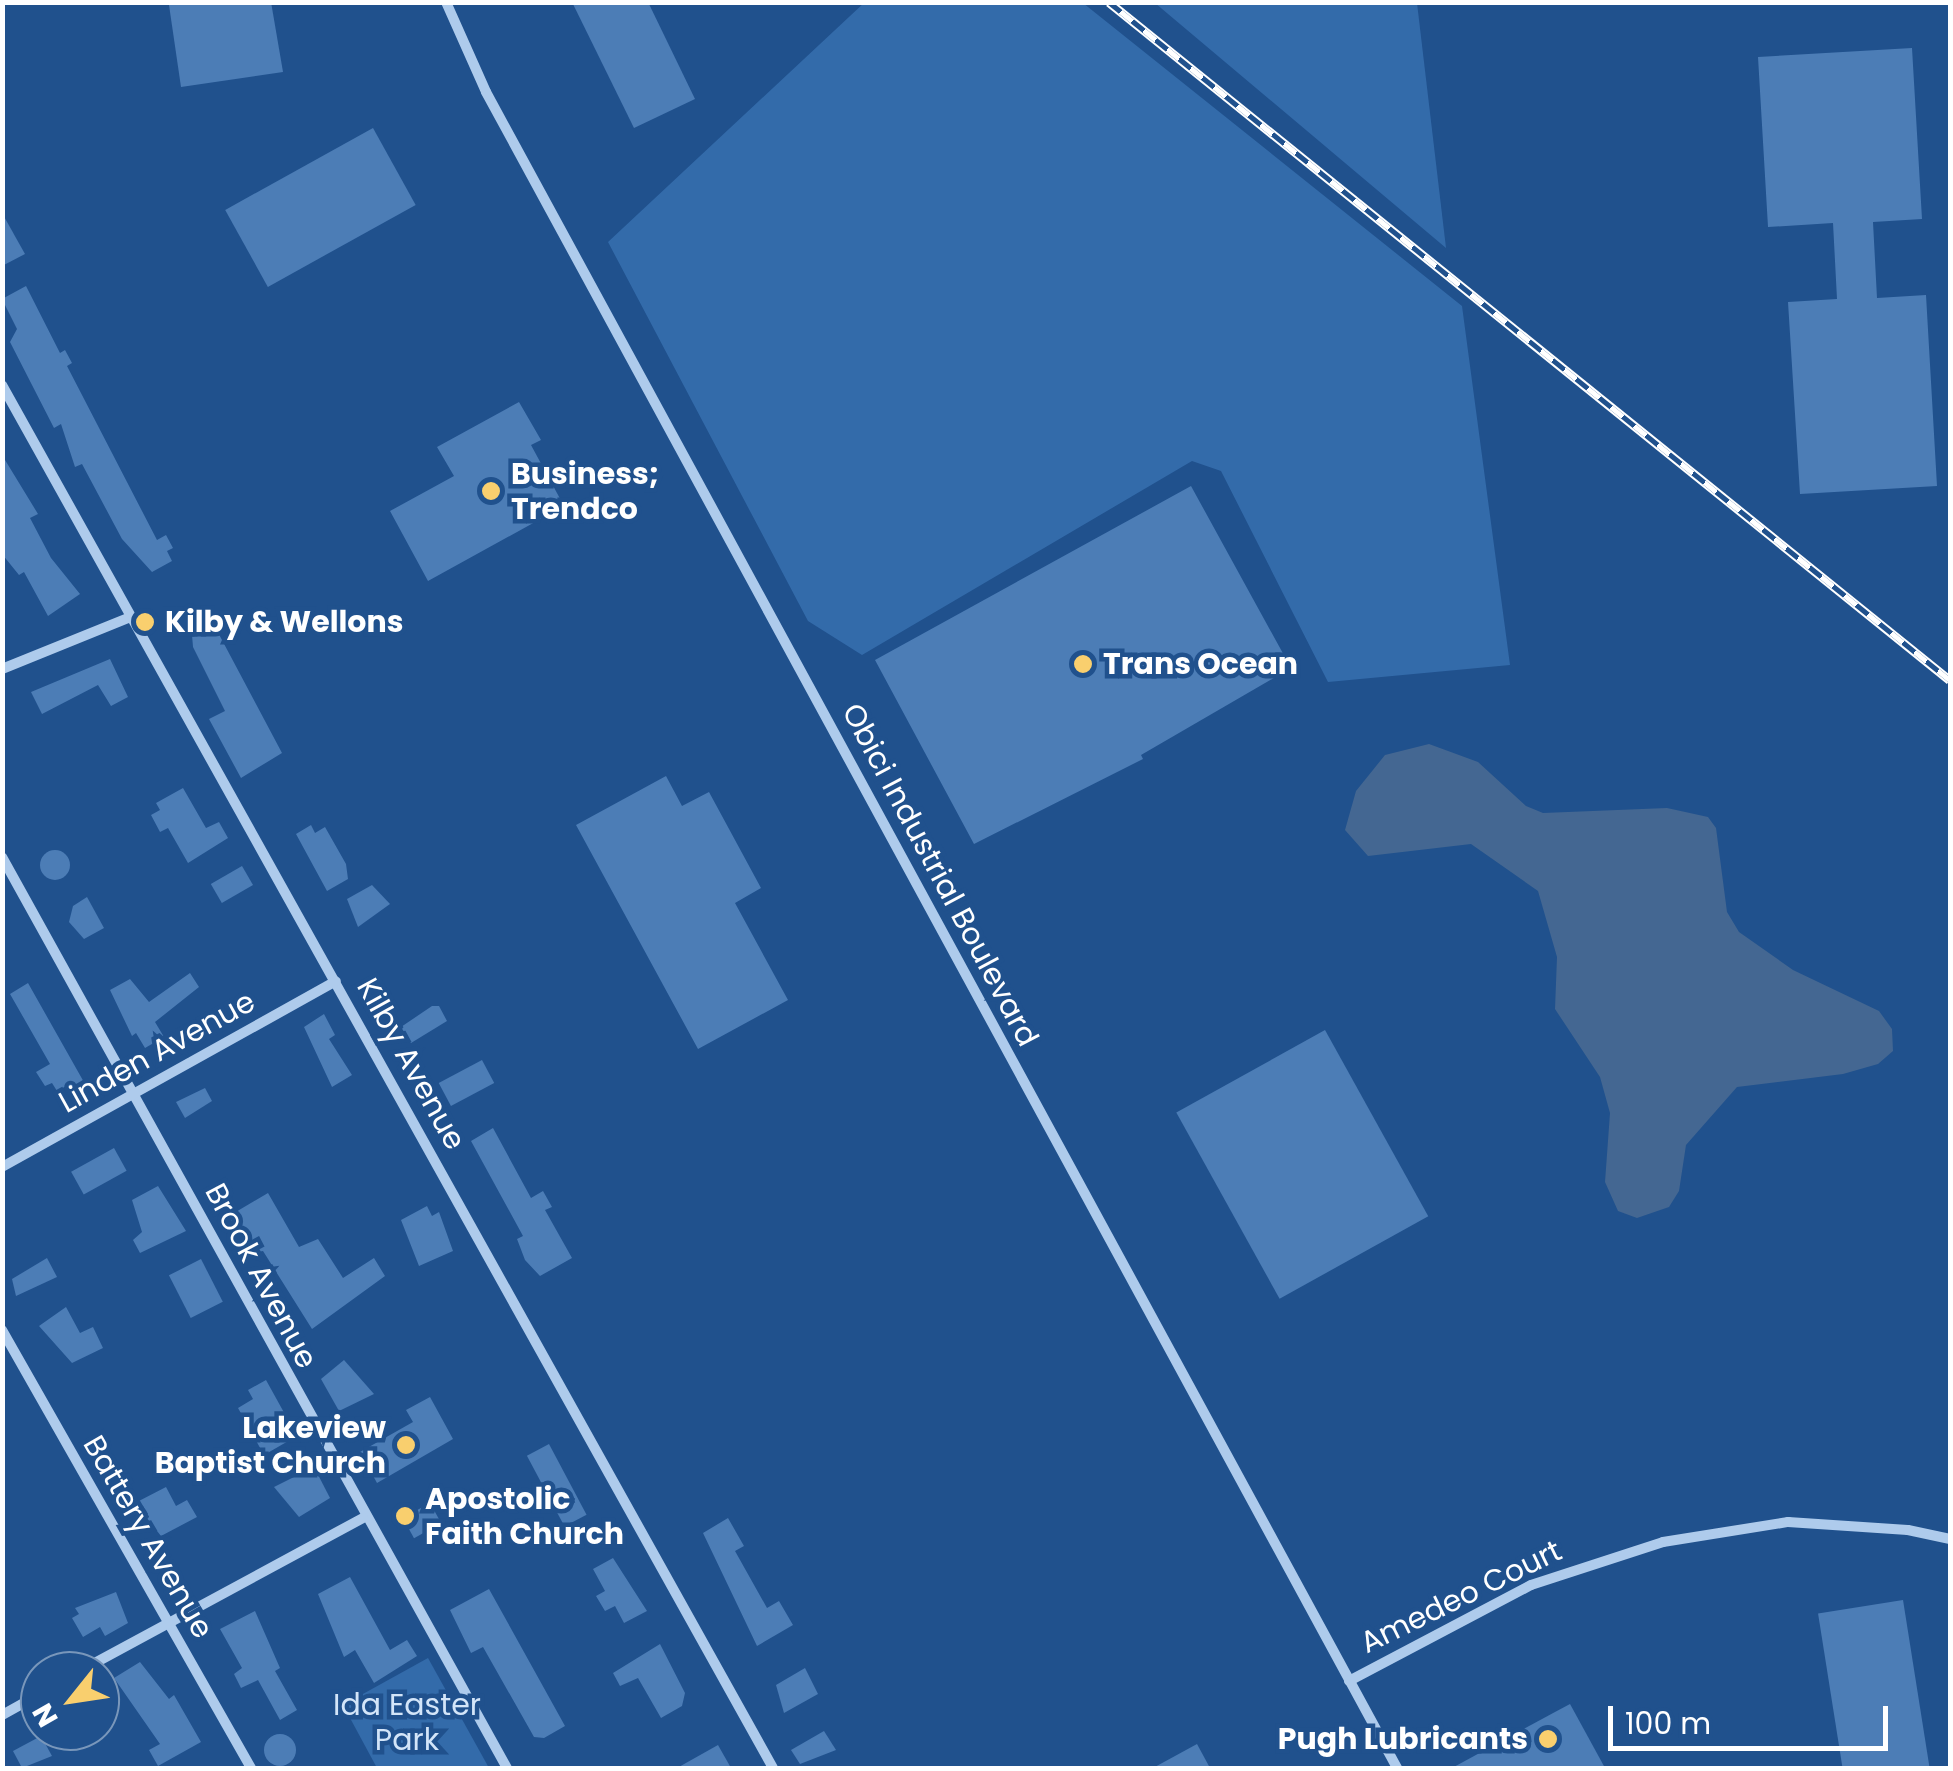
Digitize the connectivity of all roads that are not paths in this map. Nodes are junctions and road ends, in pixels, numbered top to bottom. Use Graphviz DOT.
graph roads {
  1 [pos="446,2"];
  2 [pos="2,385"];
  3 [pos="131,617"];
  4 [pos="2,669"];
  5 [pos="2,857"];
  6 [pos="336,980"];
  7 [pos="134,1094"];
  8 [pos="2,1167"];
  9 [pos="2,1330"];
  10 [pos="364,1518"];
  11 [pos="1950,1540"];
  12 [pos="168,1622"];
  13 [pos="116,1651"];
  14 [pos="1349,1680"];
  15 [pos="250,1768"];
  16 [pos="507,1768"];
  17 [pos="774,1768"];
  18 [pos="1397,1768"];
  1 -- 14 [label="street, Obici Industrial Boulevard"];
  2 -- 3 [label="street, Kilby Avenue"];
  3 -- 4 [label="street"];
  3 -- 6 [label="street, Kilby Avenue"];
  5 -- 7 [label="street, Brook Avenue"];
  6 -- 7 [label="street, Linden Avenue"];
  6 -- 17 [label="street, Kilby Avenue"];
  7 -- 8 [label="street, Linden Avenue"];
  7 -- 10 [label="street, Brook Avenue"];
  9 -- 12 [label="street, Battery Avenue"];
  10 -- 12 [label="street"];
  10 -- 16 [label="street, Brook Avenue"];
  11 -- 14 [label="street, Amedeo Court"];
  12 -- 13 [label="street"];
  12 -- 15 [label="street, Battery Avenue"];
  14 -- 18 [label="street, Obici Industrial Boulevard"];
}
